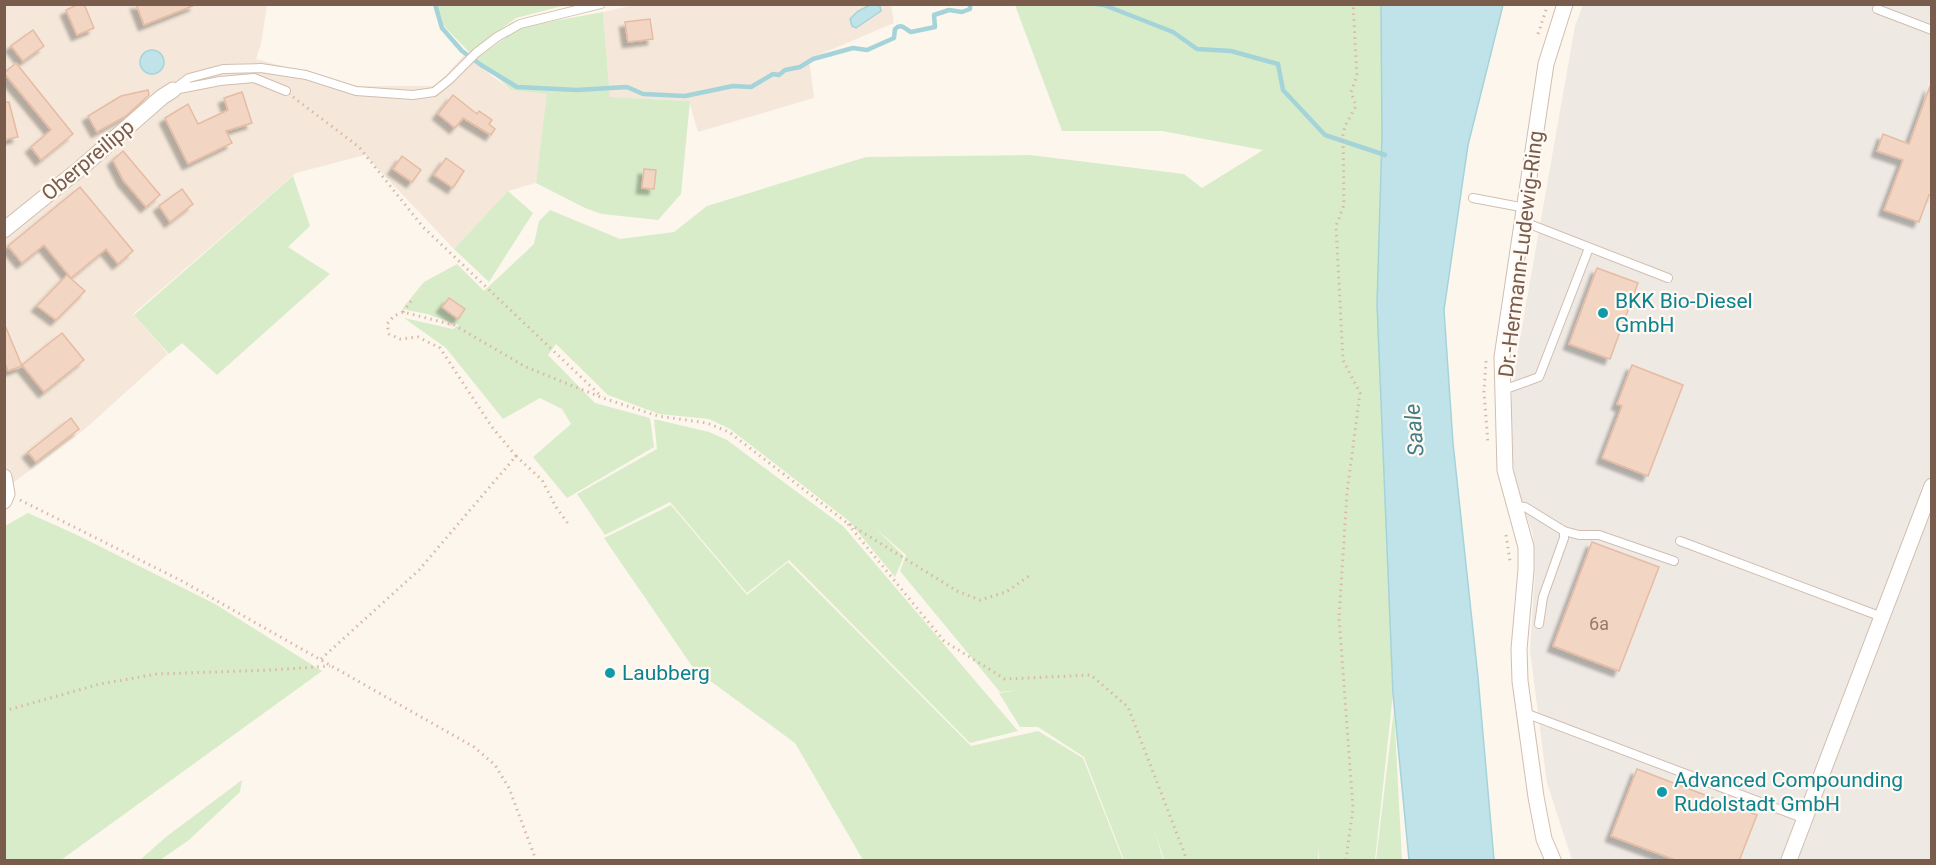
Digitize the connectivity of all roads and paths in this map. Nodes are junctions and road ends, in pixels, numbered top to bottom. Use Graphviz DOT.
graph roads {
  1 [pos="601,4"];
  2 [pos="1353,4"];
  3 [pos="1565,4"];
  4 [pos="1877,9"];
  5 [pos="1932,30"];
  6 [pos="173,90"];
  7 [pos="286,92"];
  8 [pos="1473,198"];
  9 [pos="1525,215"];
  10 [pos="4,230"];
  11 [pos="1589,248"];
  12 [pos="1668,278"];
  13 [pos="412,300"];
  14 [pos="403,312"];
  15 [pos="1503,390"];
  16 [pos="603,398"];
  17 [pos="516,456"];
  18 [pos="4,477"];
  19 [pos="1932,486"];
  20 [pos="6,497"];
  21 [pos="1515,506"];
  22 [pos="846,522"];
  23 [pos="569,525"];
  24 [pos="1564,531"];
  25 [pos="1680,541"];
  26 [pos="1674,561"];
  27 [pos="1029,576"];
  28 [pos="1882,617"];
  29 [pos="1539,624"];
  30 [pos="321,659"];
  31 [pos="332,666"];
  32 [pos="4,711"];
  33 [pos="1525,713"];
  34 [pos="1805,819"];
  35 [pos="536,861"];
  36 [pos="1187,861"];
  37 [pos="1346,861"];
  38 [pos="1553,861"];
  39 [pos="1789,861"];
  1 -- 6 [label="lane"];
  2 -- 37 [label="path"];
  3 -- 9 [label="street, Dr.-Hermann-Ludewig-Ring"];
  4 -- 5 [label="lane"];
  6 -- 7 [label="lane"];
  6 -- 10 [label="street, Oberpreilipp"];
  7 -- 16 [label="path"];
  8 -- 9 [label="lane"];
  9 -- 11 [label="lane"];
  9 -- 15 [label="street, Dr.-Hermann-Ludewig-Ring"];
  11 -- 12 [label="lane"];
  11 -- 15 [label="lane"];
  13 -- 14 [label="path"];
  14 -- 16 [label="path"];
  14 -- 17 [label="path"];
  15 -- 21 [label="street, Dr.-Hermann-Ludewig-Ring"];
  16 -- 22 [label="path"];
  17 -- 23 [label="path"];
  17 -- 30 [label="path"];
  18 -- 20 [label="street"];
  19 -- 28 [label="street"];
  20 -- 30 [label="path"];
  21 -- 24 [label="lane"];
  21 -- 33 [label="street, Dr.-Hermann-Ludewig-Ring"];
  22 -- 27 [label="path"];
  22 -- 36 [label="path"];
  24 -- 26 [label="lane"];
  24 -- 29 [label="lane"];
  25 -- 28 [label="lane"];
  28 -- 34 [label="street"];
  30 -- 31 [label="path"];
  31 -- 32 [label="path"];
  31 -- 35 [label="path"];
  33 -- 34 [label="lane"];
  33 -- 38 [label="street, Dr.-Hermann-Ludewig-Ring"];
  34 -- 39 [label="street"];
}
